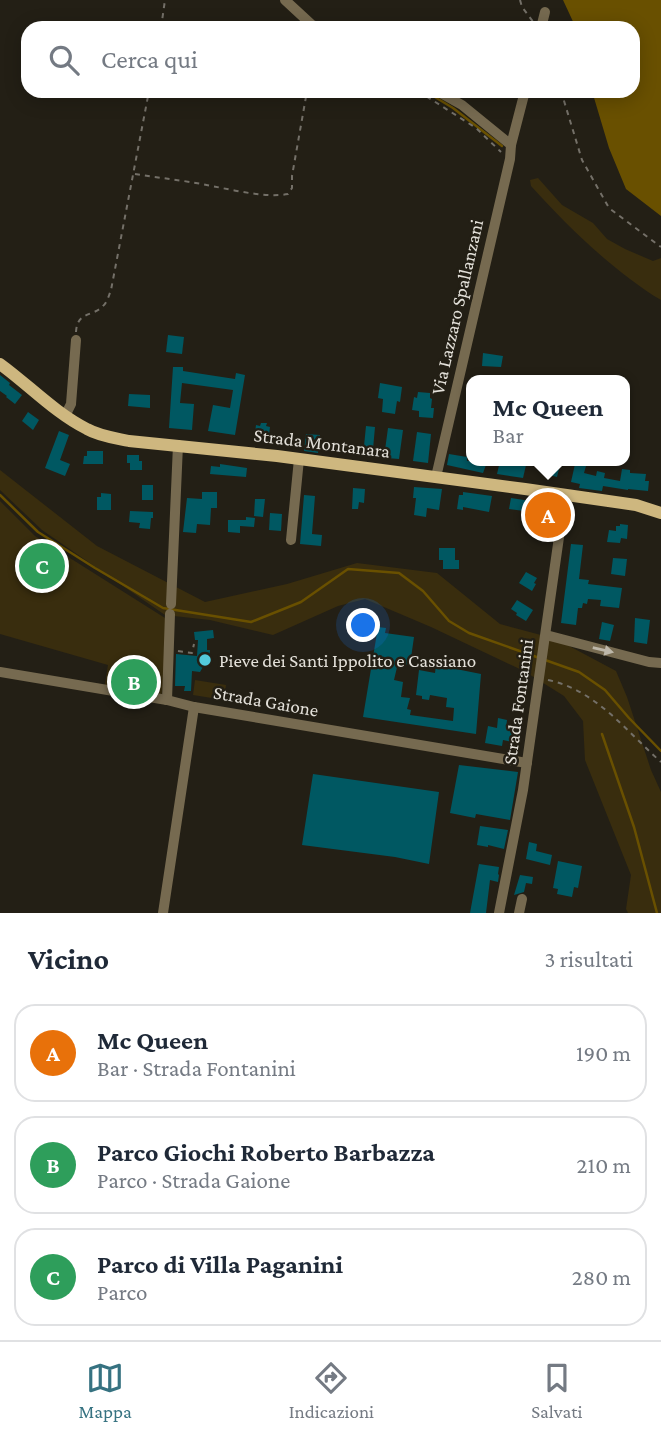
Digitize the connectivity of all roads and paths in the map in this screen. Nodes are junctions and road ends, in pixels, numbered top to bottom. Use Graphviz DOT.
graph roads {
  1 [pos="165,0"];
  2 [pos="285,0"];
  3 [pos="520,0"];
  4 [pos="545,12"];
  5 [pos="161,21"];
  6 [pos="308,21"];
  7 [pos="532,21"];
  8 [pos="543,21"];
  9 [pos="148,98"];
  10 [pos="306,98"];
  11 [pos="429,98"];
  12 [pos="450,98"];
  13 [pos="523,98"];
  14 [pos="563,98"];
  15 [pos="511,145"];
  16 [pos="509,159"];
  17 [pos="134,174"];
  18 [pos="661,247"];
  19 [pos="76,340"];
  20 [pos="0,364"];
  21 [pos="65,416"];
  22 [pos="178,445"];
  23 [pos="299,459"];
  24 [pos="436,477"];
  25 [pos="565,495"];
  26 [pos="659,511"];
  27 [pos="290,540"];
  28 [pos="546,635"];
  29 [pos="194,644"];
  30 [pos="168,650"];
  31 [pos="661,663"];
  32 [pos="0,672"];
  33 [pos="540,681"];
  34 [pos="167,700"];
  35 [pos="194,707"];
  36 [pos="661,762"];
  37 [pos="527,763"];
  38 [pos="522,899"];
  39 [pos="502,912"];
  40 [pos="163,913"];
  41 [pos="519,913"];
  1 -- 5 [label="path"];
  2 -- 6 [label="street"];
  3 -- 7 [label="path"];
  4 -- 8 [label="street"];
  9 -- 17 [label="path"];
  10 -- 17 [label="path"];
  11 -- 16 [label="path"];
  12 -- 15 [label="street"];
  13 -- 15 [label="street, Via Lazzaro Spallanzani"];
  14 -- 18 [label="path"];
  15 -- 16 [label="street, Via Lazzaro Spallanzani"];
  16 -- 24 [label="street, Via Lazzaro Spallanzani"];
  17 -- 19 [label="path"];
  19 -- 21 [label="street"];
  20 -- 21 [label="main road, Strada Montanara"];
  21 -- 22 [label="main road, Strada Montanara"];
  22 -- 23 [label="main road, Strada Montanara"];
  22 -- 30 [label="street"];
  23 -- 24 [label="main road, Strada Montanara"];
  23 -- 27 [label="street"];
  24 -- 25 [label="main road, Strada Montanara"];
  25 -- 26 [label="main road, Strada Montanara"];
  25 -- 28 [label="street, Strada Fontanini"];
  28 -- 31 [label="street, one-way"];
  28 -- 33 [label="street, Strada Fontanini"];
  29 -- 30 [label="path"];
  30 -- 34 [label="street"];
  32 -- 34 [label="street, Strada Gaione"];
  33 -- 36 [label="path"];
  33 -- 37 [label="street, Strada Fontanini"];
  34 -- 35 [label="street, Strada Gaione"];
  35 -- 37 [label="street, Strada Gaione"];
  35 -- 40 [label="street"];
  37 -- 39 [label="street, Strada Fontanini"];
  38 -- 41 [label="street"];
}
